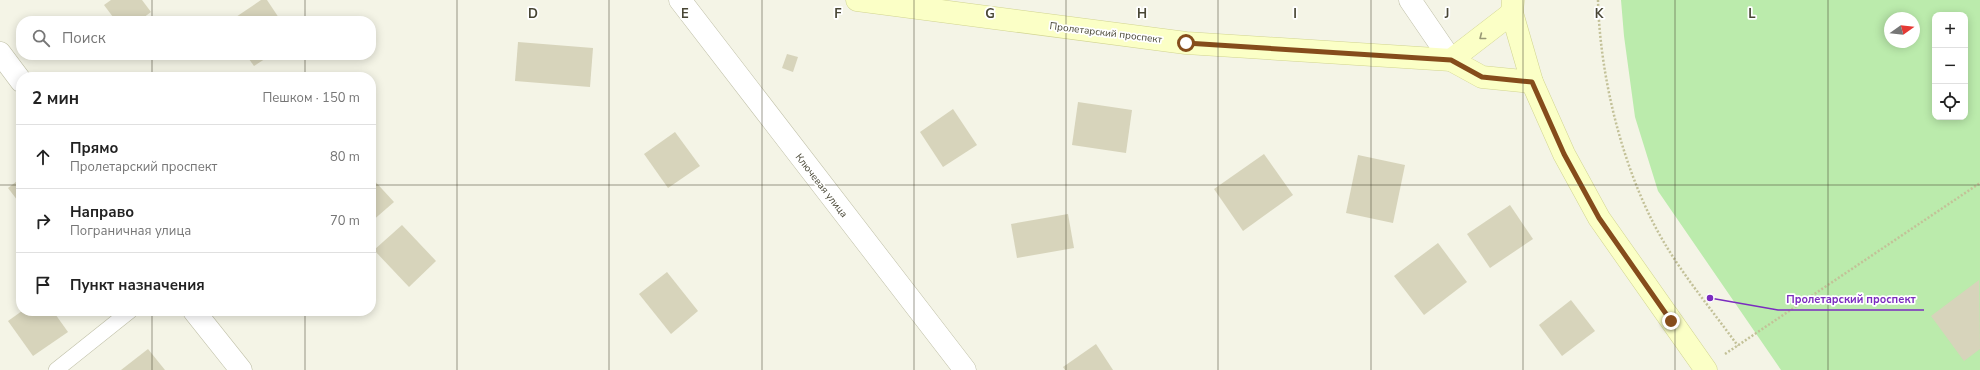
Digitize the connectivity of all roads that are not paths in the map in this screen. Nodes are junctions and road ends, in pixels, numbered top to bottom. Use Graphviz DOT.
graph roads {
  1 [pos="680,0"];
  2 [pos="857,0"];
  3 [pos="1410,0"];
  4 [pos="1513,7"];
  5 [pos="0,53"];
  6 [pos="1451,60"];
  7 [pos="16,74"];
  8 [pos="1532,82"];
  9 [pos="124,316"];
  10 [pos="198,316"];
  11 [pos="1706,369"];
  12 [pos="56,370"];
  13 [pos="241,370"];
  14 [pos="965,370"];
  1 -- 14 [label="street, Ключевая улица"];
  2 -- 6 [label="street, Пролетарский проспект"];
  3 -- 6 [label="street"];
  4 -- 6 [label="street, one-way"];
  4 -- 8 [label="street"];
  5 -- 7 [label="street"];
  6 -- 8 [label="street, Пролетарский проспект"];
  8 -- 11 [label="street"];
  9 -- 12 [label="lane"];
  10 -- 13 [label="street"];
}
